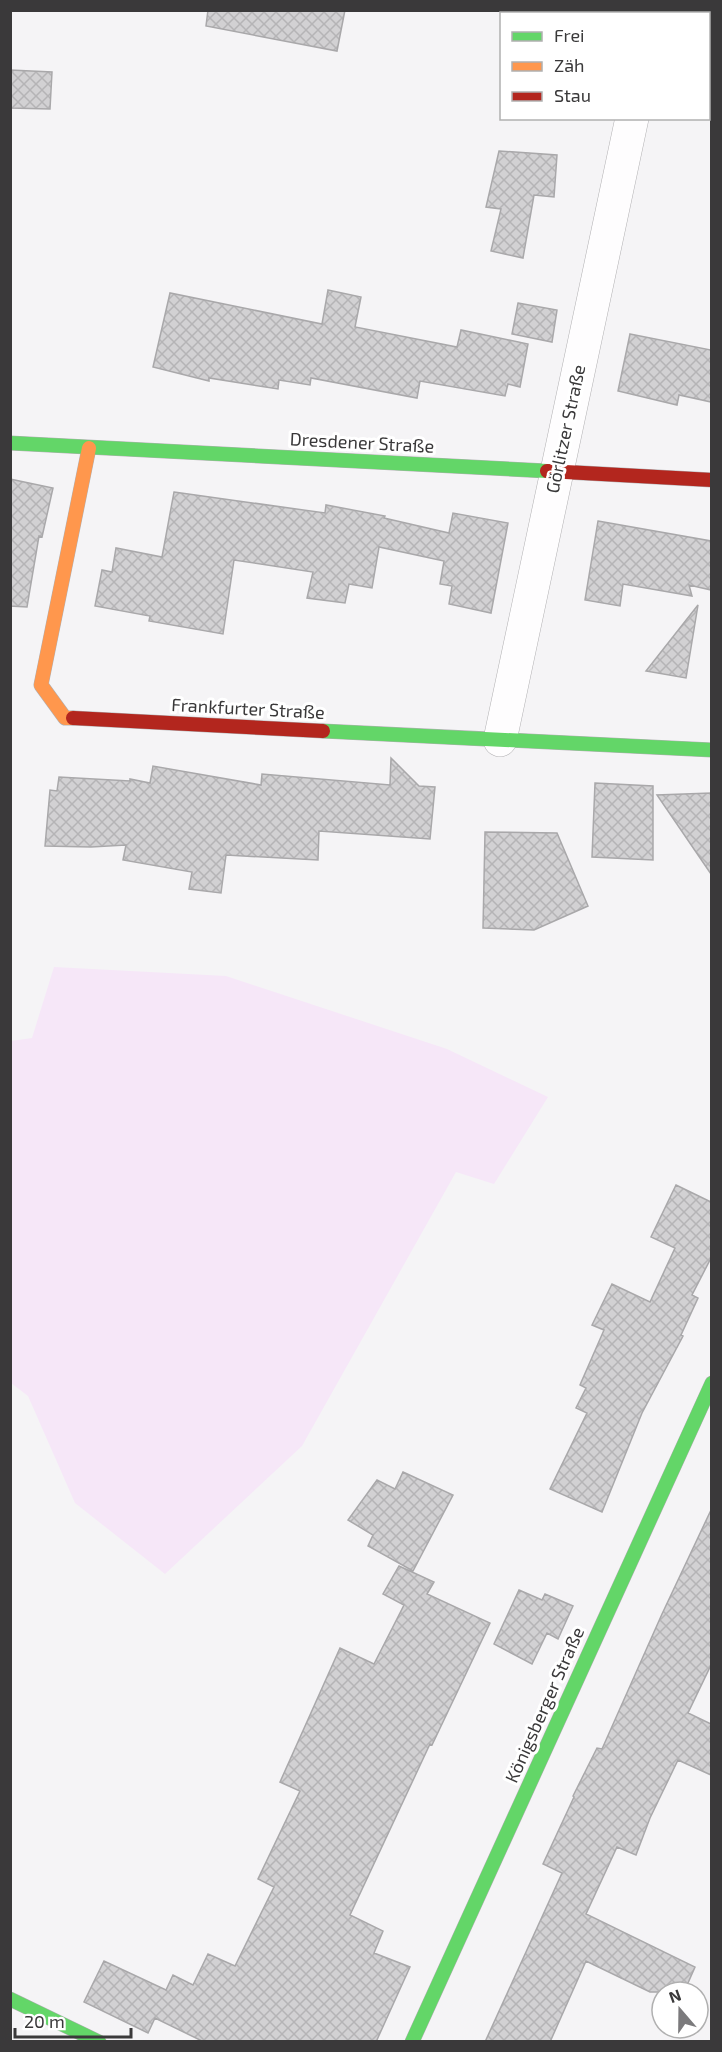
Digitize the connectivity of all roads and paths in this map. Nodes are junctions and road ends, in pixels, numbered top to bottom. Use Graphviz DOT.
graph roads {
  1 [pos="632,120"];
  2 [pos="10,442"];
  3 [pos="89,448"];
  4 [pos="557,471"];
  5 [pos="711,480"];
  6 [pos="500,740"];
  7 [pos="711,750"];
  8 [pos="711,1383"];
  9 [pos="10,1999"];
  10 [pos="99,2042"];
  11 [pos="412,2042"];
  1 -- 4 [label="street, Görlitzer Straße"];
  2 -- 3 [label="street, Dresdener Straße"];
  3 -- 4 [label="street, Dresdener Straße"];
  3 -- 6 [label="street, Frankfurter Straße"];
  4 -- 5 [label="street, Dresdener Straße"];
  4 -- 6 [label="street, Görlitzer Straße"];
  6 -- 7 [label="street, Frankfurter Straße"];
  8 -- 11 [label="street, Königsberger Straße"];
  9 -- 10 [label="street"];
}
